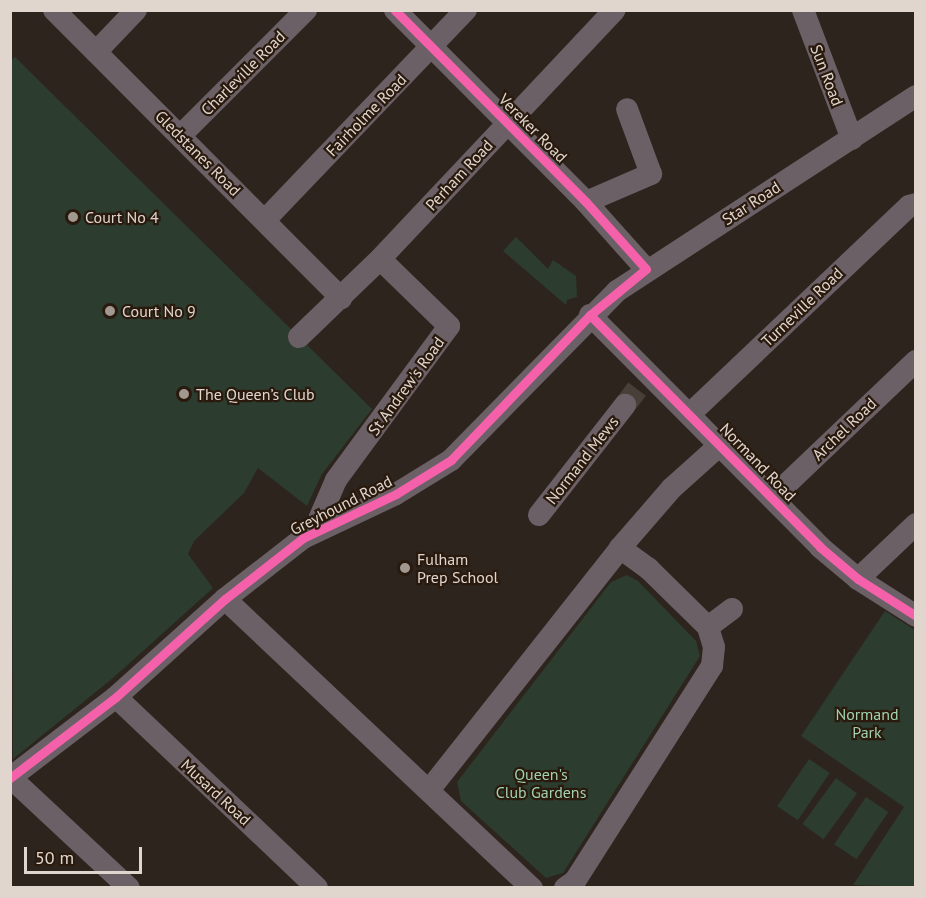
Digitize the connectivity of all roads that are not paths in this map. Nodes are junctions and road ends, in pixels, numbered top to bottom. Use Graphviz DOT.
graph roads {
  1 [pos="54,10"];
  2 [pos="136,10"];
  3 [pos="306,10"];
  4 [pos="395,10"];
  5 [pos="466,10"];
  6 [pos="615,10"];
  7 [pos="802,10"];
  8 [pos="432,46"];
  9 [pos="96,52"];
  10 [pos="915,96"];
  11 [pos="627,109"];
  12 [pos="506,124"];
  13 [pos="181,135"];
  14 [pos="852,139"];
  15 [pos="586,202"];
  16 [pos="915,204"];
  17 [pos="265,220"];
  18 [pos="380,259"];
  19 [pos="646,269"];
  20 [pos="340,298"];
  21 [pos="590,315"];
  22 [pos="299,337"];
  23 [pos="915,361"];
  24 [pos="638,390"];
  25 [pos="691,414"];
  26 [pos="720,445"];
  27 [pos="772,498"];
  28 [pos="539,515"];
  29 [pos="915,524"];
  30 [pos="322,528"];
  31 [pos="620,548"];
  32 [pos="858,579"];
  33 [pos="225,599"];
  34 [pos="732,609"];
  35 [pos="915,616"];
  36 [pos="708,627"];
  37 [pos="116,697"];
  38 [pos="11,778"];
  39 [pos="430,789"];
  40 [pos="129,888"];
  41 [pos="317,888"];
  42 [pos="532,888"];
  43 [pos="565,888"];
  1 -- 9 [label="street, Gledstanes Road"];
  2 -- 9 [label="street"];
  3 -- 13 [label="street, Charleville Road"];
  4 -- 8 [label="street, Vereker Road"];
  5 -- 8 [label="street, Fairholme Road"];
  6 -- 12 [label="street, Perham Road"];
  7 -- 14 [label="street, Sun Road"];
  8 -- 12 [label="street, Vereker Road"];
  8 -- 17 [label="street, Fairholme Road"];
  9 -- 13 [label="street, Gledstanes Road"];
  10 -- 14 [label="street, Star Road"];
  11 -- 15 [label="street"];
  12 -- 15 [label="street, Vereker Road"];
  12 -- 18 [label="street, Perham Road"];
  13 -- 17 [label="street, Gledstanes Road"];
  14 -- 19 [label="street, Star Road"];
  15 -- 19 [label="street, Vereker Road"];
  16 -- 25 [label="street, Turneville Road"];
  17 -- 20 [label="street, Gledstanes Road"];
  18 -- 20 [label="street, Perham Road"];
  18 -- 30 [label="street, St Andrew's Road"];
  19 -- 21 [label="street, Star Road"];
  20 -- 22 [label="street, Perham Road"];
  21 -- 24 [label="street, Normand Road"];
  21 -- 30 [label="street, Greyhound Road"];
  23 -- 27 [label="street, Archel Road"];
  24 -- 25 [label="street, Normand Road"];
  24 -- 28 [label="street, Normand Mews"];
  25 -- 26 [label="street, Normand Road"];
  26 -- 27 [label="street, Normand Road"];
  26 -- 31 [label="street"];
  27 -- 32 [label="street, Normand Road"];
  29 -- 32 [label="street"];
  30 -- 33 [label="street, Greyhound Road"];
  31 -- 36 [label="street"];
  31 -- 39 [label="street"];
  32 -- 35 [label="street, Normand Road"];
  33 -- 37 [label="street, Greyhound Road"];
  33 -- 39 [label="street"];
  34 -- 36 [label="street"];
  36 -- 43 [label="street"];
  37 -- 38 [label="street, Greyhound Road"];
  37 -- 41 [label="street, Musard Road"];
  38 -- 40 [label="street"];
  39 -- 42 [label="street"];
}
